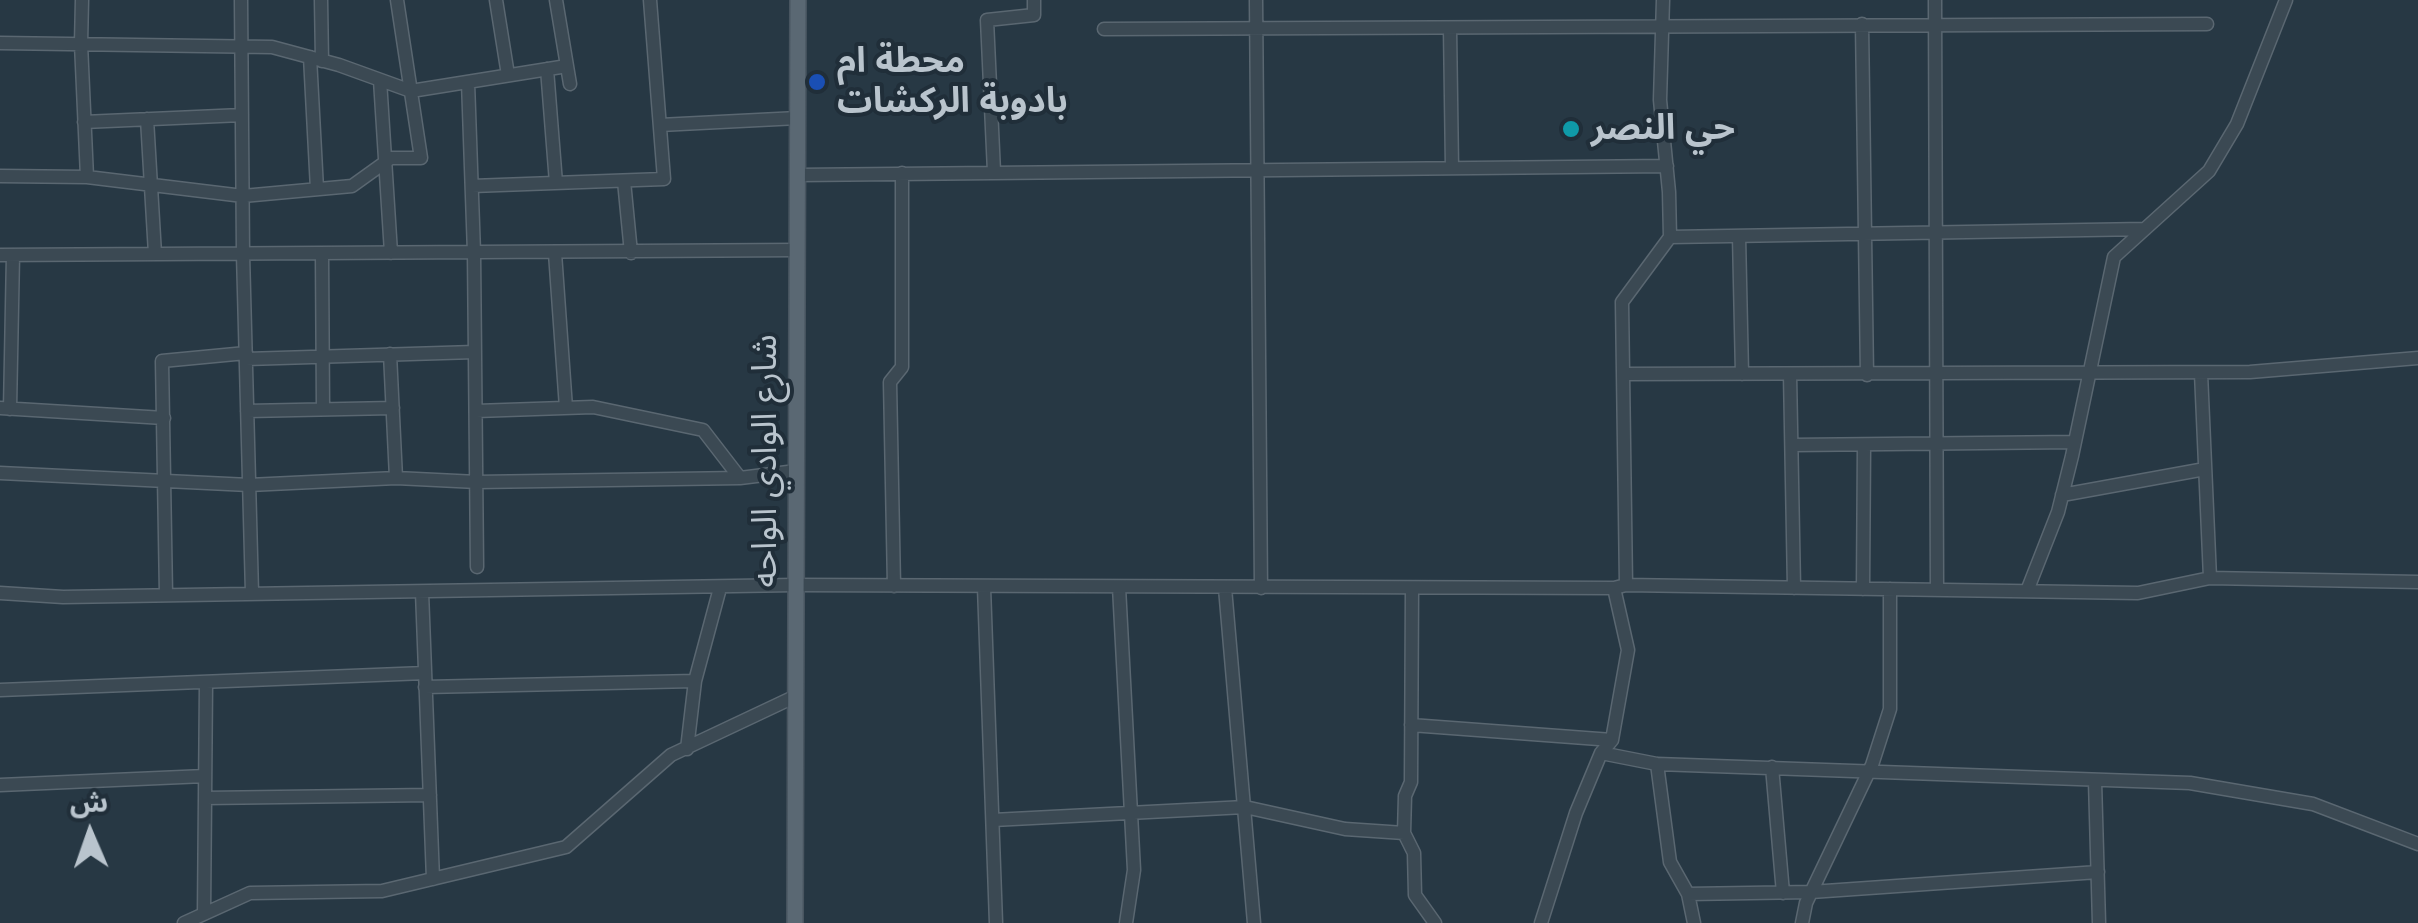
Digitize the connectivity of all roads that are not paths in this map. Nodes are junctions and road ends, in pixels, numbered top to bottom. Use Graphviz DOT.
graph roads {
  1 [pos="82,0"];
  2 [pos="241,0"];
  3 [pos="321,0"];
  4 [pos="397,0"];
  5 [pos="496,0"];
  6 [pos="556,0"];
  7 [pos="650,0"];
  8 [pos="798,0"];
  9 [pos="1034,0"];
  10 [pos="1256,0"];
  11 [pos="1662,0"];
  12 [pos="1935,0"];
  13 [pos="2286,0"];
  14 [pos="1862,24"];
  15 [pos="1935,24"];
  16 [pos="2207,24"];
  17 [pos="1450,28"];
  18 [pos="1662,28"];
  19 [pos="1256,29"];
  20 [pos="1104,30"];
  21 [pos="0,43"];
  22 [pos="81,44"];
  23 [pos="242,46"];
  24 [pos="316,59"];
  25 [pos="567,66"];
  26 [pos="548,69"];
  27 [pos="508,75"];
  28 [pos="380,80"];
  29 [pos="468,82"];
  30 [pos="570,84"];
  31 [pos="411,91"];
  32 [pos="242,115"];
  33 [pos="798,118"];
  34 [pos="148,119"];
  35 [pos="84,122"];
  36 [pos="660,125"];
  37 [pos="385,162"];
  38 [pos="1667,166"];
  39 [pos="1452,168"];
  40 [pos="1258,170"];
  41 [pos="994,172"];
  42 [pos="902,173"];
  43 [pos="799,175"];
  44 [pos="0,176"];
  45 [pos="87,177"];
  46 [pos="624,181"];
  47 [pos="556,183"];
  48 [pos="151,185"];
  49 [pos="472,186"];
  50 [pos="317,189"];
  51 [pos="243,196"];
  52 [pos="2145,228"];
  53 [pos="1936,232"];
  54 [pos="1865,234"];
  55 [pos="1739,236"];
  56 [pos="1670,237"];
  57 [pos="798,250"];
  58 [pos="631,252"];
  59 [pos="474,253"];
  60 [pos="554,253"];
  61 [pos="155,254"];
  62 [pos="243,254"];
  63 [pos="322,254"];
  64 [pos="391,254"];
  65 [pos="7,255"];
  66 [pos="475,352"];
  67 [pos="390,354"];
  68 [pos="246,356"];
  69 [pos="323,356"];
  70 [pos="2418,358"];
  71 [pos="2201,373"];
  72 [pos="1623,374"];
  73 [pos="1742,374"];
  74 [pos="1790,374"];
  75 [pos="1867,374"];
  76 [pos="1936,374"];
  77 [pos="2088,375"];
  78 [pos="393,408"];
  79 [pos="566,408"];
  80 [pos="5,409"];
  81 [pos="323,410"];
  82 [pos="247,411"];
  83 [pos="476,411"];
  84 [pos="164,418"];
  85 [pos="2075,442"];
  86 [pos="1864,444"];
  87 [pos="1936,444"];
  88 [pos="1793,446"];
  89 [pos="2205,470"];
  90 [pos="796,471"];
  91 [pos="0,473"];
  92 [pos="396,478"];
  93 [pos="740,478"];
  94 [pos="166,481"];
  95 [pos="476,482"];
  96 [pos="249,484"];
  97 [pos="2062,495"];
  98 [pos="478,567"];
  99 [pos="2210,578"];
  100 [pos="2418,582"];
  101 [pos="795,584"];
  102 [pos="894,586"];
  103 [pos="984,586"];
  104 [pos="1119,587"];
  105 [pos="1620,587"];
  106 [pos="720,588"];
  107 [pos="1226,588"];
  108 [pos="1262,588"];
  109 [pos="1412,588"];
  110 [pos="1794,588"];
  111 [pos="1862,589"];
  112 [pos="1890,589"];
  113 [pos="1937,590"];
  114 [pos="2028,591"];
  115 [pos="422,592"];
  116 [pos="252,593"];
  117 [pos="0,594"];
  118 [pos="166,595"];
  119 [pos="425,680"];
  120 [pos="695,681"];
  121 [pos="206,683"];
  122 [pos="0,690"];
  123 [pos="796,696"];
  124 [pos="1411,725"];
  125 [pos="1612,740"];
  126 [pos="687,749"];
  127 [pos="1601,753"];
  128 [pos="1658,764"];
  129 [pos="1772,768"];
  130 [pos="1870,770"];
  131 [pos="205,776"];
  132 [pos="2095,780"];
  133 [pos="0,785"];
  134 [pos="430,796"];
  135 [pos="205,798"];
  136 [pos="1245,808"];
  137 [pos="1131,813"];
  138 [pos="993,820"];
  139 [pos="1404,832"];
  140 [pos="2418,844"];
  141 [pos="2098,872"];
  142 [pos="433,878"];
  143 [pos="1812,892"];
  144 [pos="1783,893"];
  145 [pos="1688,894"];
  146 [pos="204,914"];
  147 [pos="184,923"];
  148 [pos="795,923"];
  149 [pos="996,923"];
  150 [pos="1126,923"];
  151 [pos="1254,923"];
  152 [pos="1435,923"];
  153 [pos="1541,923"];
  154 [pos="1694,923"];
  155 [pos="1802,923"];
  156 [pos="2100,923"];
  1 -- 22 [label="street"];
  2 -- 23 [label="street"];
  3 -- 24 [label="street"];
  4 -- 31 [label="street"];
  5 -- 27 [label="street"];
  6 -- 25 [label="street"];
  7 -- 36 [label="street"];
  8 -- 33 [label="main road, شارع الوادي الواحه"];
  9 -- 41 [label="street"];
  10 -- 19 [label="street"];
  11 -- 18 [label="street"];
  12 -- 15 [label="street"];
  13 -- 52 [label="street"];
  14 -- 15 [label="street"];
  14 -- 18 [label="street"];
  14 -- 54 [label="street"];
  15 -- 16 [label="street"];
  15 -- 53 [label="street"];
  17 -- 18 [label="street"];
  17 -- 19 [label="street"];
  17 -- 39 [label="street"];
  18 -- 38 [label="street"];
  19 -- 20 [label="street"];
  19 -- 40 [label="street"];
  21 -- 22 [label="street"];
  22 -- 23 [label="street"];
  22 -- 35 [label="street"];
  23 -- 24 [label="street"];
  23 -- 32 [label="street"];
  24 -- 28 [label="street"];
  24 -- 50 [label="street"];
  25 -- 26 [label="street"];
  25 -- 30 [label="street"];
  26 -- 27 [label="street"];
  26 -- 47 [label="street"];
  27 -- 29 [label="street"];
  28 -- 31 [label="street"];
  28 -- 37 [label="street"];
  29 -- 31 [label="street"];
  29 -- 49 [label="street"];
  31 -- 37 [label="street"];
  32 -- 34 [label="street"];
  32 -- 51 [label="street"];
  33 -- 36 [label="street"];
  33 -- 43 [label="main road, شارع الوادي الواحه"];
  34 -- 35 [label="street"];
  34 -- 48 [label="street"];
  35 -- 45 [label="street"];
  36 -- 46 [label="street"];
  37 -- 50 [label="street"];
  37 -- 64 [label="street"];
  38 -- 39 [label="street"];
  38 -- 56 [label="street"];
  39 -- 40 [label="street"];
  40 -- 41 [label="street"];
  40 -- 108 [label="street"];
  41 -- 42 [label="street"];
  42 -- 43 [label="street"];
  42 -- 102 [label="street"];
  43 -- 57 [label="main road, شارع الوادي الواحه"];
  44 -- 45 [label="street"];
  45 -- 48 [label="street"];
  46 -- 47 [label="street"];
  46 -- 58 [label="street"];
  47 -- 49 [label="street"];
  48 -- 51 [label="street"];
  48 -- 61 [label="street"];
  49 -- 59 [label="street"];
  50 -- 51 [label="street"];
  51 -- 62 [label="street"];
  52 -- 53 [label="street"];
  52 -- 77 [label="street"];
  53 -- 54 [label="street"];
  53 -- 76 [label="street"];
  54 -- 55 [label="street"];
  54 -- 75 [label="street"];
  55 -- 56 [label="street"];
  55 -- 73 [label="street"];
  56 -- 72 [label="street"];
  57 -- 58 [label="street"];
  57 -- 90 [label="main road, شارع الوادي الواحه"];
  58 -- 60 [label="street"];
  59 -- 60 [label="street"];
  59 -- 64 [label="street"];
  59 -- 66 [label="street"];
  60 -- 79 [label="street"];
  61 -- 62 [label="street"];
  61 -- 65 [label="street"];
  62 -- 63 [label="street"];
  62 -- 68 [label="street"];
  63 -- 64 [label="street"];
  63 -- 69 [label="street"];
  65 -- 80 [label="street"];
  66 -- 67 [label="street"];
  66 -- 83 [label="street"];
  67 -- 69 [label="street"];
  67 -- 78 [label="street"];
  68 -- 69 [label="street"];
  68 -- 82 [label="street"];
  68 -- 84 [label="street"];
  69 -- 81 [label="street"];
  70 -- 71 [label="street"];
  71 -- 77 [label="street"];
  71 -- 89 [label="street"];
  72 -- 73 [label="street"];
  72 -- 105 [label="street"];
  73 -- 74 [label="street"];
  74 -- 75 [label="street"];
  74 -- 88 [label="street"];
  75 -- 76 [label="street"];
  76 -- 77 [label="street"];
  76 -- 87 [label="street"];
  77 -- 85 [label="street"];
  78 -- 81 [label="street"];
  78 -- 92 [label="street"];
  79 -- 83 [label="street"];
  79 -- 93 [label="street"];
  80 -- 84 [label="street"];
  81 -- 82 [label="street"];
  82 -- 96 [label="street"];
  83 -- 95 [label="street"];
  84 -- 94 [label="street"];
  85 -- 87 [label="street"];
  85 -- 97 [label="street"];
  86 -- 87 [label="street"];
  86 -- 88 [label="street"];
  86 -- 111 [label="street"];
  87 -- 113 [label="street"];
  88 -- 110 [label="street"];
  89 -- 97 [label="street"];
  89 -- 99 [label="street"];
  90 -- 93 [label="street"];
  90 -- 101 [label="main road, شارع الوادي الواحه"];
  91 -- 94 [label="street"];
  92 -- 95 [label="street"];
  92 -- 96 [label="street"];
  93 -- 95 [label="street"];
  94 -- 96 [label="street"];
  94 -- 118 [label="street"];
  95 -- 98 [label="street"];
  96 -- 116 [label="street"];
  97 -- 114 [label="street"];
  99 -- 100 [label="street"];
  99 -- 114 [label="street"];
  101 -- 102 [label="street"];
  101 -- 106 [label="street"];
  101 -- 123 [label="main road, شارع الوادي الواحه"];
  102 -- 103 [label="street"];
  103 -- 104 [label="street"];
  103 -- 138 [label="street"];
  104 -- 107 [label="street"];
  104 -- 137 [label="street"];
  105 -- 109 [label="street"];
  105 -- 110 [label="street"];
  105 -- 125 [label="street"];
  106 -- 115 [label="street"];
  106 -- 120 [label="street"];
  107 -- 108 [label="street"];
  107 -- 136 [label="street"];
  108 -- 109 [label="street"];
  109 -- 124 [label="street"];
  110 -- 111 [label="street"];
  111 -- 112 [label="street"];
  112 -- 113 [label="street"];
  112 -- 130 [label="street"];
  113 -- 114 [label="street"];
  115 -- 116 [label="street"];
  115 -- 119 [label="street"];
  116 -- 118 [label="street"];
  117 -- 118 [label="street"];
  119 -- 120 [label="street"];
  119 -- 121 [label="street"];
  119 -- 134 [label="street"];
  120 -- 126 [label="street"];
  121 -- 122 [label="street"];
  121 -- 131 [label="street"];
  123 -- 126 [label="street"];
  123 -- 148 [label="main road, شارع الوادي الواحه"];
  124 -- 125 [label="street"];
  124 -- 139 [label="street"];
  125 -- 127 [label="street"];
  126 -- 142 [label="street"];
  127 -- 128 [label="street"];
  127 -- 153 [label="street"];
  128 -- 129 [label="street"];
  128 -- 145 [label="street"];
  129 -- 130 [label="street"];
  129 -- 144 [label="street"];
  130 -- 132 [label="street"];
  130 -- 143 [label="street"];
  131 -- 133 [label="street"];
  131 -- 135 [label="street"];
  132 -- 140 [label="street"];
  132 -- 141 [label="street"];
  134 -- 135 [label="street"];
  134 -- 142 [label="street"];
  135 -- 146 [label="street"];
  136 -- 137 [label="street"];
  136 -- 139 [label="street"];
  136 -- 151 [label="street"];
  137 -- 138 [label="street"];
  137 -- 150 [label="street"];
  138 -- 149 [label="street"];
  139 -- 152 [label="street"];
  141 -- 143 [label="street"];
  141 -- 156 [label="street"];
  142 -- 146 [label="street"];
  143 -- 144 [label="street"];
  143 -- 155 [label="street"];
  144 -- 145 [label="street"];
  145 -- 154 [label="street"];
  146 -- 147 [label="street"];
}
